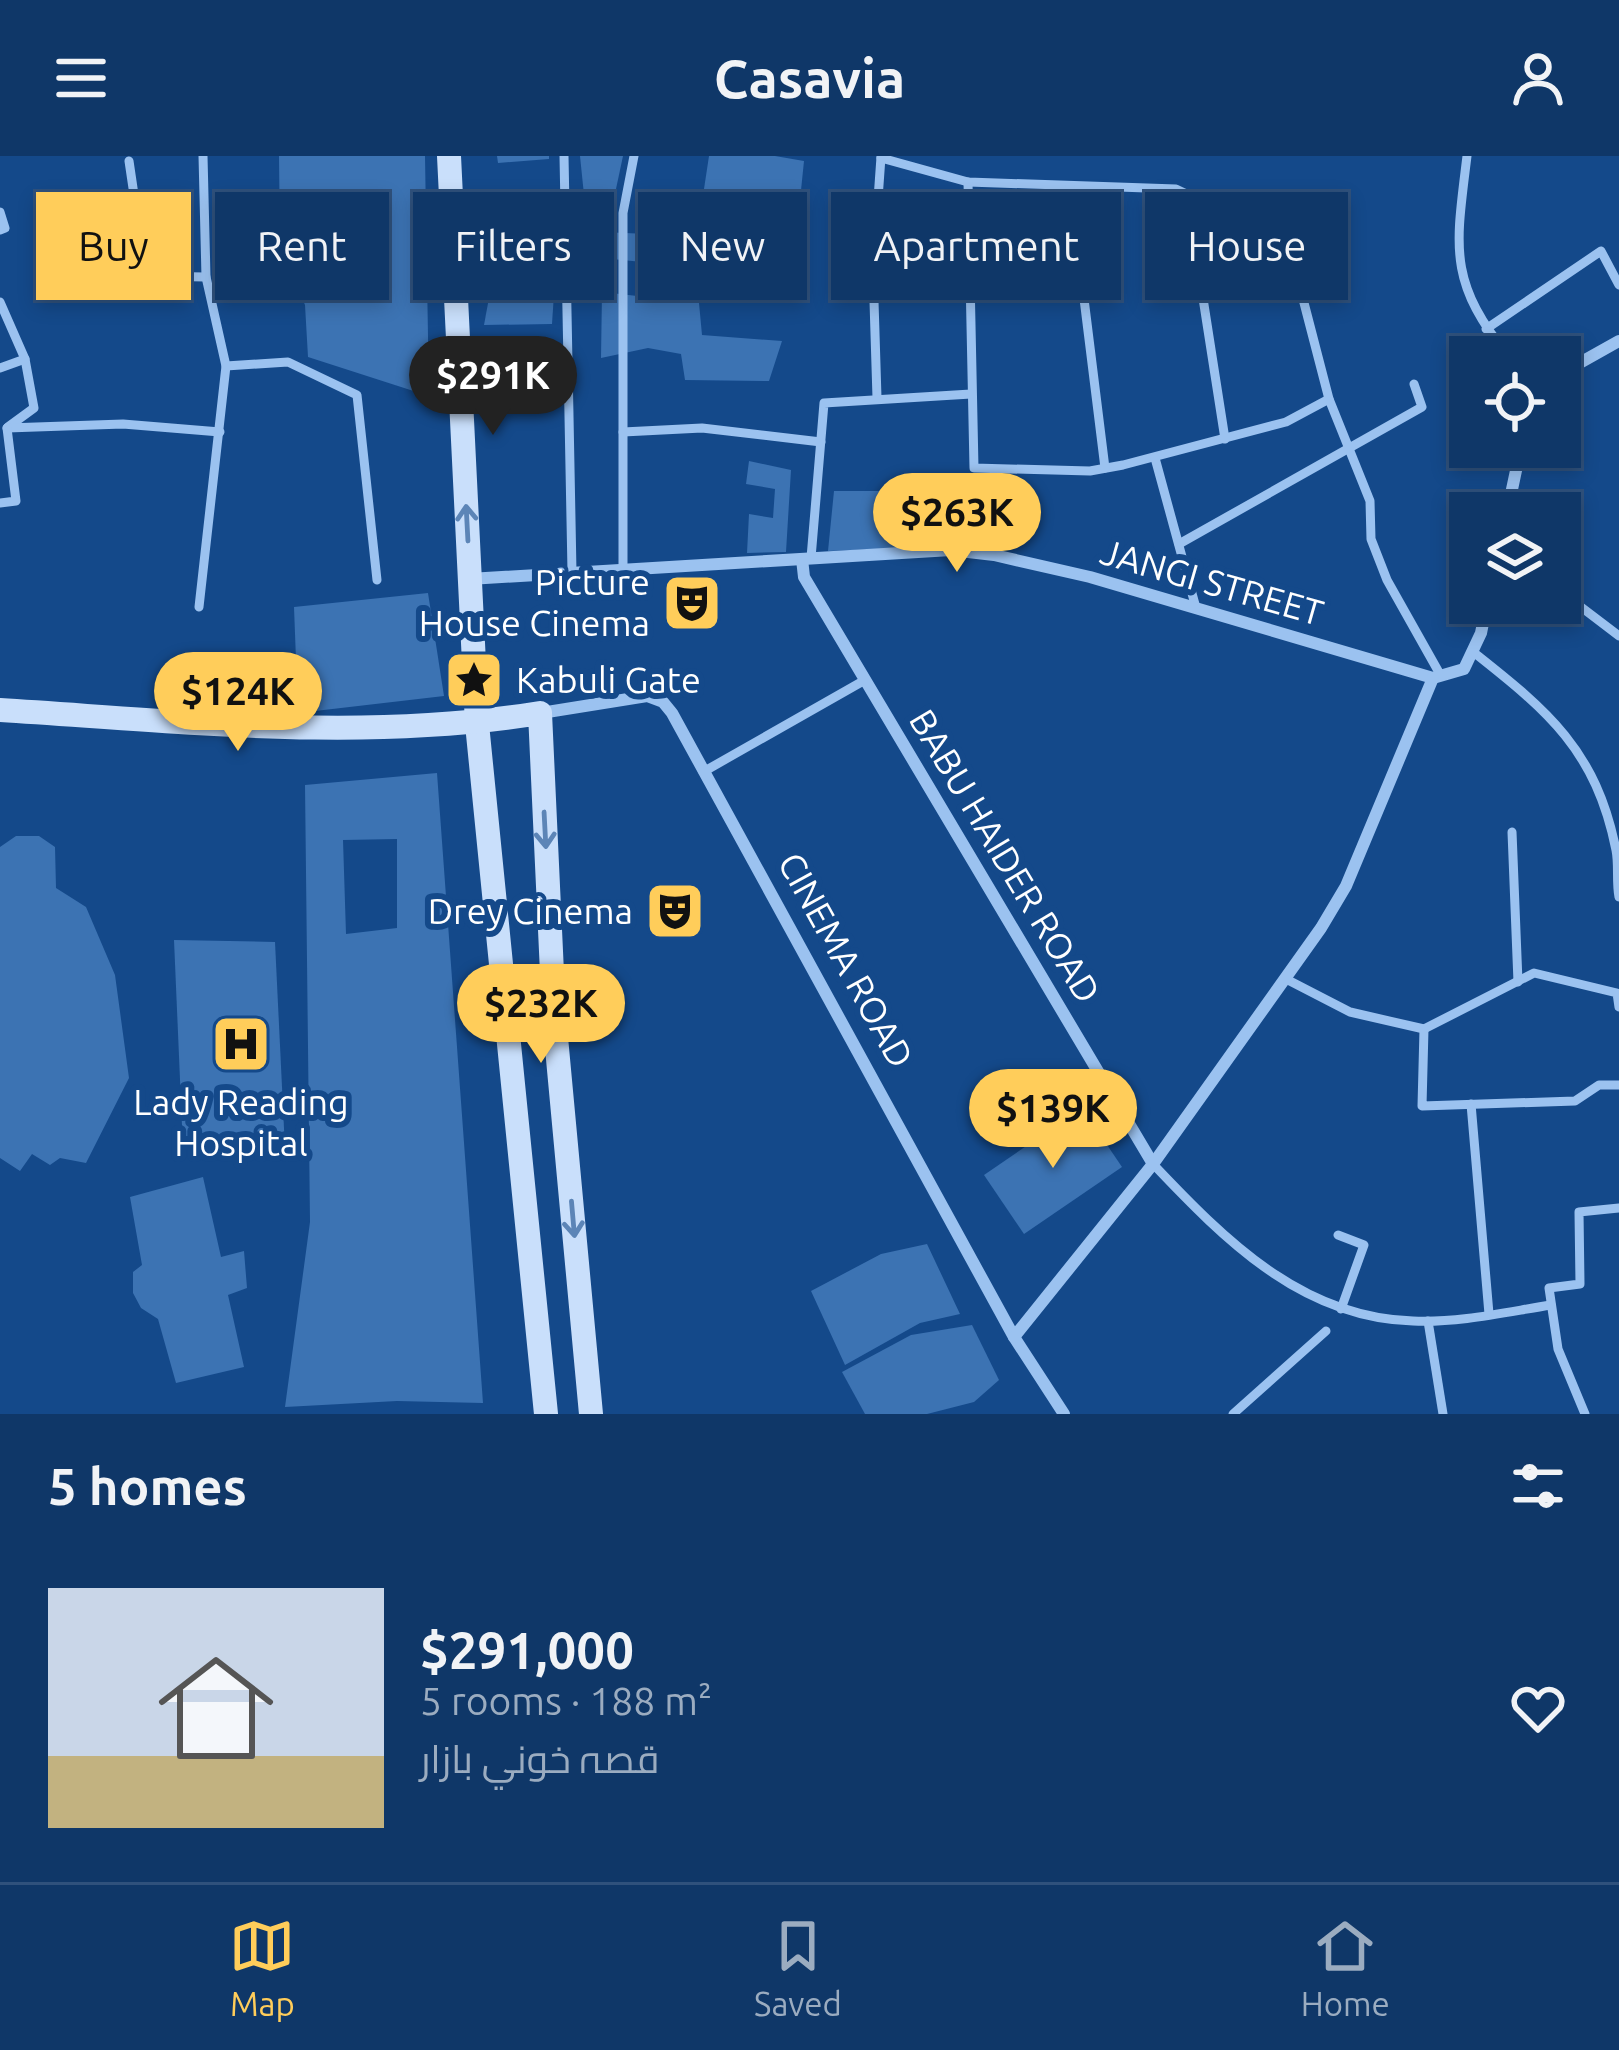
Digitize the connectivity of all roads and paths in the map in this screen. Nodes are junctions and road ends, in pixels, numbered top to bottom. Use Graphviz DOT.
graph roads {
  1 [pos="203,156"];
  2 [pos="449,156"];
  3 [pos="564,156"];
  4 [pos="634,156"];
  5 [pos="1467,156"];
  6 [pos="881,157"];
  7 [pos="129,161"];
  8 [pos="968,182"];
  9 [pos="1070,186"];
  10 [pos="1182,192"];
  11 [pos="0,212"];
  12 [pos="0,230"];
  13 [pos="206,278"];
  14 [pos="1619,285"];
  15 [pos="1203,300"];
  16 [pos="1303,300"];
  17 [pos="0,302"];
  18 [pos="1486,329"];
  19 [pos="1492,336"];
  20 [pos="1619,340"];
  21 [pos="25,359"];
  22 [pos="1581,362"];
  23 [pos="226,366"];
  24 [pos="0,368"];
  25 [pos="1414,384"];
  26 [pos="971,394"];
  27 [pos="877,398"];
  28 [pos="1329,399"];
  29 [pos="7,428"];
  30 [pos="220,432"];
  31 [pos="623,432"];
  32 [pos="1225,439"];
  33 [pos="821,442"];
  34 [pos="1350,448"];
  35 [pos="1155,458"];
  36 [pos="1105,468"];
  37 [pos="0,503"];
  38 [pos="1179,544"];
  39 [pos="807,558"];
  40 [pos="623,569"];
  41 [pos="572,572"];
  42 [pos="470,579"];
  43 [pos="376,580"];
  44 [pos="199,607"];
  45 [pos="1581,607"];
  46 [pos="1196,608"];
  47 [pos="1480,624"];
  48 [pos="1619,636"];
  49 [pos="1472,651"];
  50 [pos="1437,677"];
  51 [pos="865,680"];
  52 [pos="0,710"];
  53 [pos="540,713"];
  54 [pos="477,724"];
  55 [pos="704,772"];
  56 [pos="1512,832"];
  57 [pos="1618,855"];
  58 [pos="1619,897"];
  59 [pos="1286,979"];
  60 [pos="1518,982"];
  61 [pos="1619,1007"];
  62 [pos="1424,1029"];
  63 [pos="1619,1085"];
  64 [pos="1471,1104"];
  65 [pos="1153,1164"];
  66 [pos="1619,1208"];
  67 [pos="1338,1235"];
  68 [pos="1551,1305"];
  69 [pos="1341,1309"];
  70 [pos="1490,1314"];
  71 [pos="1428,1321"];
  72 [pos="1326,1331"];
  73 [pos="1014,1337"];
  74 [pos="546,1414"];
  75 [pos="591,1414"];
  76 [pos="1064,1414"];
  77 [pos="1233,1414"];
  78 [pos="1443,1414"];
  79 [pos="1585,1414"];
  1 -- 13 [label="lane"];
  42 -- 2 [label="street, one-way"];
  3 -- 41 [label="lane"];
  4 -- 31 [label="lane"];
  5 -- 18 [label="lane"];
  6 -- 8 [label="lane"];
  6 -- 27 [label="lane"];
  7 -- 13 [label="lane"];
  8 -- 9 [label="lane"];
  8 -- 26 [label="lane"];
  9 -- 10 [label="lane"];
  9 -- 36 [label="lane"];
  11 -- 12 [label="lane"];
  13 -- 23 [label="lane"];
  14 -- 18 [label="lane"];
  15 -- 32 [label="lane"];
  16 -- 28 [label="lane"];
  17 -- 21 [label="lane"];
  18 -- 19 [label="lane"];
  20 -- 22 [label="street"];
  21 -- 24 [label="lane"];
  21 -- 29 [label="lane"];
  23 -- 30 [label="lane"];
  23 -- 43 [label="lane"];
  25 -- 34 [label="lane"];
  26 -- 27 [label="lane"];
  26 -- 36 [label="lane"];
  27 -- 33 [label="lane"];
  28 -- 32 [label="lane"];
  28 -- 34 [label="lane"];
  29 -- 30 [label="lane"];
  29 -- 37 [label="lane"];
  30 -- 44 [label="lane"];
  31 -- 33 [label="lane"];
  31 -- 40 [label="lane"];
  32 -- 35 [label="lane"];
  33 -- 39 [label="lane"];
  34 -- 38 [label="lane"];
  34 -- 50 [label="lane"];
  35 -- 36 [label="lane"];
  35 -- 38 [label="lane"];
  38 -- 46 [label="lane"];
  39 -- 40 [label="street, JANGI STREET"];
  39 -- 46 [label="street, JANGI STREET"];
  39 -- 51 [label="street, BABU HAIDER ROAD"];
  40 -- 41 [label="street, JANGI STREET"];
  41 -- 42 [label="street, JANGI STREET"];
  42 -- 54 [label="street"];
  45 -- 48 [label="lane"];
  46 -- 50 [label="street, JANGI STREET"];
  47 -- 49 [label="street"];
  49 -- 50 [label="street"];
  49 -- 57 [label="lane"];
  50 -- 59 [label="street"];
  51 -- 55 [label="lane"];
  51 -- 65 [label="street, BABU HAIDER ROAD"];
  52 -- 54 [label="street, CINEMA ROAD"];
  53 -- 54 [label="street, CINEMA ROAD"];
  53 -- 55 [label="street, CINEMA ROAD"];
  53 -- 75 [label="street, one-way"];
  54 -- 74 [label="street"];
  55 -- 73 [label="street, CINEMA ROAD"];
  56 -- 60 [label="lane"];
  57 -- 58 [label="lane"];
  59 -- 62 [label="lane"];
  59 -- 65 [label="street"];
  60 -- 61 [label="lane"];
  60 -- 62 [label="lane"];
  62 -- 64 [label="lane"];
  63 -- 64 [label="lane"];
  64 -- 70 [label="lane"];
  65 -- 69 [label="lane, BABU HAIDER ROAD"];
  65 -- 73 [label="street"];
  66 -- 68 [label="lane"];
  67 -- 69 [label="lane"];
  68 -- 70 [label="lane, BABU HAIDER ROAD"];
  68 -- 79 [label="lane"];
  69 -- 71 [label="lane, BABU HAIDER ROAD"];
  70 -- 71 [label="lane, BABU HAIDER ROAD"];
  71 -- 78 [label="lane"];
  72 -- 77 [label="lane"];
  73 -- 76 [label="street, CINEMA ROAD"];
}
